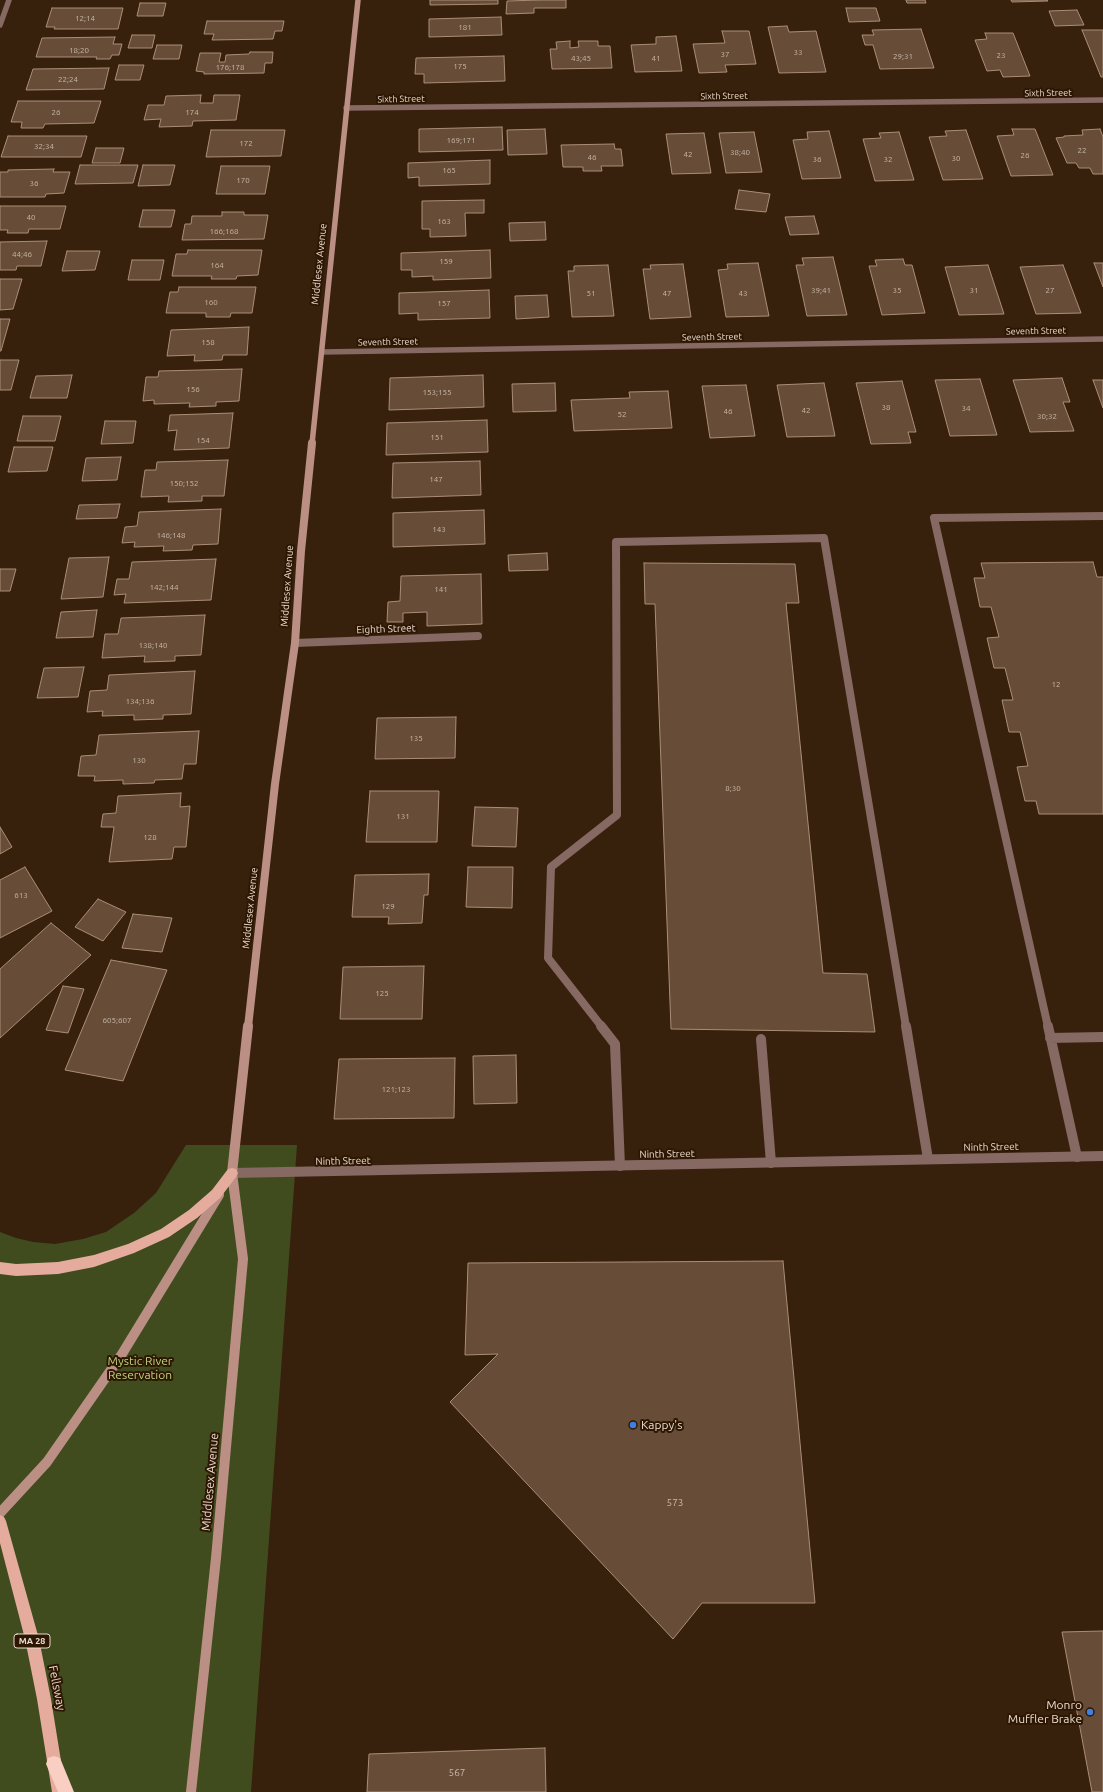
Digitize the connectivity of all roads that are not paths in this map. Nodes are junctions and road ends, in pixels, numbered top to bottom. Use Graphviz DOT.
graph roads {
  1 [pos="9,0"];
  2 [pos="358,0"];
  3 [pos="0,26"];
  4 [pos="1103,100"];
  5 [pos="346,108"];
  6 [pos="1103,339"];
  7 [pos="322,352"];
  8 [pos="1103,516"];
  9 [pos="478,636"];
  10 [pos="295,643"];
  11 [pos="1103,1037"];
  12 [pos="1050,1038"];
  13 [pos="761,1039"];
  14 [pos="1103,1156"];
  15 [pos="1077,1157"];
  16 [pos="928,1159"];
  17 [pos="771,1163"];
  18 [pos="620,1166"];
  19 [pos="232,1174"];
  20 [pos="0,1268"];
  21 [pos="0,1513"];
  22 [pos="0,1521"];
  23 [pos="54,1764"];
  24 [pos="59,1792"];
  25 [pos="66,1792"];
  26 [pos="191,1792"];
  1 -- 3 [label="street"];
  2 -- 5 [label="main road, Middlesex Avenue"];
  4 -- 5 [label="street, Sixth Street"];
  5 -- 7 [label="main road, Middlesex Avenue"];
  6 -- 7 [label="street, Seventh Street"];
  7 -- 10 [label="main road, Middlesex Avenue"];
  8 -- 12 [label="street"];
  9 -- 10 [label="street, Eighth Street"];
  10 -- 19 [label="main road, Middlesex Avenue"];
  11 -- 12 [label="street"];
  12 -- 15 [label="street"];
  13 -- 17 [label="street"];
  14 -- 15 [label="street, Ninth Street"];
  15 -- 16 [label="street, Ninth Street"];
  16 -- 17 [label="street, Ninth Street"];
  16 -- 18 [label="street"];
  17 -- 18 [label="street, Ninth Street"];
  18 -- 19 [label="street, Ninth Street"];
  19 -- 20 [label="main road"];
  19 -- 21 [label="main road, Middlesex Avenue"];
  19 -- 26 [label="main road, Middlesex Avenue"];
  22 -- 23 [label="main road, Fellsway / MA 28"];
  23 -- 24 [label="main road, Fellsway / MA 28"];
  23 -- 25 [label="highway"];
}
